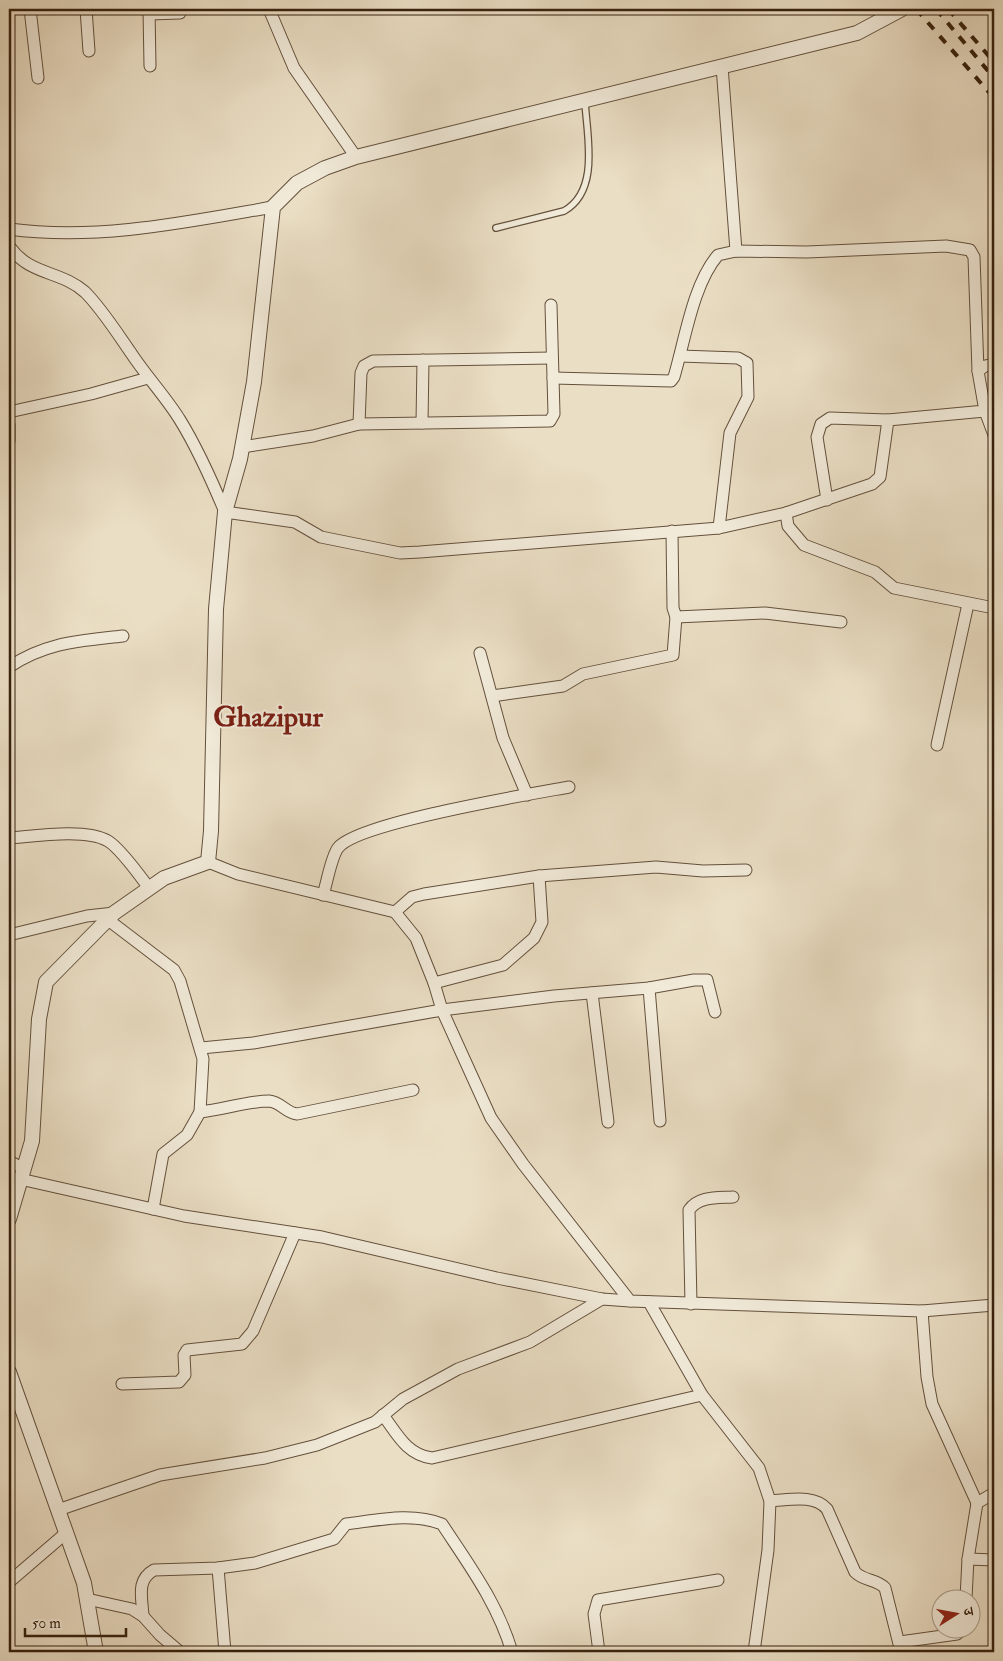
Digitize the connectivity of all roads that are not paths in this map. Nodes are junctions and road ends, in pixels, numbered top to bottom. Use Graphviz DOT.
graph roads {
  1 [pos="30,9"];
  2 [pos="86,9"];
  3 [pos="269,9"];
  4 [pos="902,9"];
  5 [pos="149,11"];
  6 [pos="180,13"];
  7 [pos="89,51"];
  8 [pos="150,66"];
  9 [pos="722,66"];
  10 [pos="38,78"];
  11 [pos="585,100"];
  12 [pos="356,156"];
  13 [pos="273,207"];
  14 [pos="496,228"];
  15 [pos="9,229"];
  16 [pos="9,246"];
  17 [pos="736,251"];
  18 [pos="551,305"];
  19 [pos="680,356"];
  20 [pos="552,358"];
  21 [pos="423,360"];
  22 [pos="994,364"];
  23 [pos="978,371"];
  24 [pos="148,378"];
  25 [pos="553,378"];
  26 [pos="985,411"];
  27 [pos="9,412"];
  28 [pos="888,420"];
  29 [pos="359,424"];
  30 [pos="422,424"];
  31 [pos="9,425"];
  32 [pos="994,435"];
  33 [pos="9,440"];
  34 [pos="242,447"];
  35 [pos="827,500"];
  36 [pos="225,512"];
  37 [pos="786,513"];
  38 [pos="719,528"];
  39 [pos="672,531"];
  40 [pos="968,604"];
  41 [pos="994,608"];
  42 [pos="676,617"];
  43 [pos="841,622"];
  44 [pos="123,636"];
  45 [pos="480,653"];
  46 [pos="9,667"];
  47 [pos="492,696"];
  48 [pos="937,745"];
  49 [pos="569,787"];
  50 [pos="527,795"];
  51 [pos="9,838"];
  52 [pos="208,862"];
  53 [pos="746,870"];
  54 [pos="539,876"];
  55 [pos="148,888"];
  56 [pos="323,895"];
  57 [pos="395,912"];
  58 [pos="110,916"];
  59 [pos="9,935"];
  60 [pos="434,983"];
  61 [pos="649,988"];
  62 [pos="592,993"];
  63 [pos="442,1010"];
  64 [pos="714,1012"];
  65 [pos="201,1048"];
  66 [pos="413,1090"];
  67 [pos="200,1112"];
  68 [pos="660,1121"];
  69 [pos="608,1122"];
  70 [pos="9,1161"];
  71 [pos="22,1174"];
  72 [pos="733,1197"];
  73 [pos="153,1209"];
  74 [pos="10,1211"];
  75 [pos="296,1233"];
  76 [pos="602,1299"];
  77 [pos="630,1302"];
  78 [pos="649,1302"];
  79 [pos="691,1304"];
  80 [pos="994,1305"];
  81 [pos="922,1311"];
  82 [pos="9,1372"];
  83 [pos="122,1384"];
  84 [pos="702,1395"];
  85 [pos="383,1415"];
  86 [pos="994,1492"];
  87 [pos="770,1501"];
  88 [pos="977,1503"];
  89 [pos="58,1510"];
  90 [pos="66,1532"];
  91 [pos="968,1558"];
  92 [pos="994,1560"];
  93 [pos="218,1568"];
  94 [pos="718,1580"];
  95 [pos="9,1582"];
  96 [pos="966,1588"];
  97 [pos="87,1599"];
  98 [pos="143,1616"];
  99 [pos="939,1638"];
  100 [pos="900,1647"];
  101 [pos="96,1652"];
  102 [pos="180,1652"];
  103 [pos="225,1652"];
  104 [pos="512,1652"];
  105 [pos="599,1652"];
  106 [pos="754,1652"];
  1 -- 10 [label="street"];
  2 -- 7 [label="street"];
  3 -- 12 [label="street"];
  4 -- 9 [label="street"];
  5 -- 6 [label="street"];
  5 -- 8 [label="street"];
  9 -- 11 [label="street"];
  9 -- 17 [label="street"];
  11 -- 12 [label="street"];
  11 -- 14 [label="lane"];
  12 -- 13 [label="street"];
  13 -- 15 [label="street"];
  13 -- 34 [label="street"];
  16 -- 24 [label="street"];
  17 -- 19 [label="street"];
  17 -- 23 [label="street"];
  18 -- 20 [label="street"];
  19 -- 25 [label="street"];
  19 -- 38 [label="street"];
  20 -- 21 [label="street"];
  20 -- 25 [label="street"];
  21 -- 29 [label="street"];
  21 -- 30 [label="street"];
  22 -- 23 [label="street"];
  23 -- 26 [label="street"];
  24 -- 27 [label="street"];
  24 -- 36 [label="street"];
  25 -- 30 [label="street"];
  26 -- 28 [label="street"];
  26 -- 32 [label="street"];
  28 -- 35 [label="street"];
  28 -- 35 [label="street"];
  29 -- 30 [label="street"];
  29 -- 34 [label="street"];
  31 -- 33 [label="street"];
  34 -- 36 [label="street"];
  35 -- 37 [label="street"];
  36 -- 39 [label="street"];
  36 -- 52 [label="street"];
  37 -- 38 [label="street"];
  37 -- 40 [label="street"];
  38 -- 39 [label="street"];
  39 -- 42 [label="street"];
  40 -- 41 [label="street"];
  40 -- 48 [label="street"];
  42 -- 43 [label="street"];
  42 -- 47 [label="street"];
  44 -- 46 [label="street"];
  45 -- 47 [label="street"];
  47 -- 50 [label="street"];
  49 -- 50 [label="street"];
  50 -- 56 [label="street"];
  51 -- 55 [label="street"];
  52 -- 55 [label="street"];
  52 -- 56 [label="street"];
  53 -- 54 [label="street"];
  54 -- 57 [label="street"];
  54 -- 60 [label="street"];
  55 -- 58 [label="street"];
  56 -- 57 [label="street"];
  57 -- 60 [label="street"];
  58 -- 59 [label="street"];
  58 -- 65 [label="street"];
  58 -- 71 [label="street"];
  60 -- 63 [label="street"];
  61 -- 62 [label="street"];
  61 -- 64 [label="street"];
  61 -- 68 [label="street"];
  62 -- 63 [label="street"];
  62 -- 69 [label="street"];
  63 -- 65 [label="street"];
  63 -- 77 [label="street"];
  65 -- 67 [label="street"];
  66 -- 67 [label="street"];
  67 -- 73 [label="street"];
  70 -- 71 [label="street"];
  71 -- 73 [label="street"];
  71 -- 74 [label="street"];
  72 -- 79 [label="street"];
  73 -- 75 [label="street"];
  75 -- 76 [label="street"];
  75 -- 83 [label="street"];
  76 -- 77 [label="street"];
  76 -- 85 [label="street"];
  77 -- 78 [label="street"];
  78 -- 79 [label="street"];
  78 -- 84 [label="street"];
  79 -- 81 [label="street"];
  80 -- 81 [label="street"];
  81 -- 88 [label="street"];
  82 -- 89 [label="street"];
  84 -- 85 [label="street"];
  84 -- 87 [label="street"];
  85 -- 89 [label="street"];
  86 -- 88 [label="street"];
  87 -- 100 [label="street"];
  87 -- 106 [label="street"];
  88 -- 91 [label="street"];
  89 -- 90 [label="street"];
  90 -- 95 [label="street"];
  90 -- 97 [label="street"];
  91 -- 92 [label="street"];
  91 -- 96 [label="street"];
  93 -- 98 [label="street"];
  93 -- 103 [label="street"];
  93 -- 104 [label="street"];
  94 -- 105 [label="street"];
  97 -- 98 [label="street"];
  97 -- 101 [label="street"];
  98 -- 102 [label="street"];
  99 -- 100 [label="street"];
}
